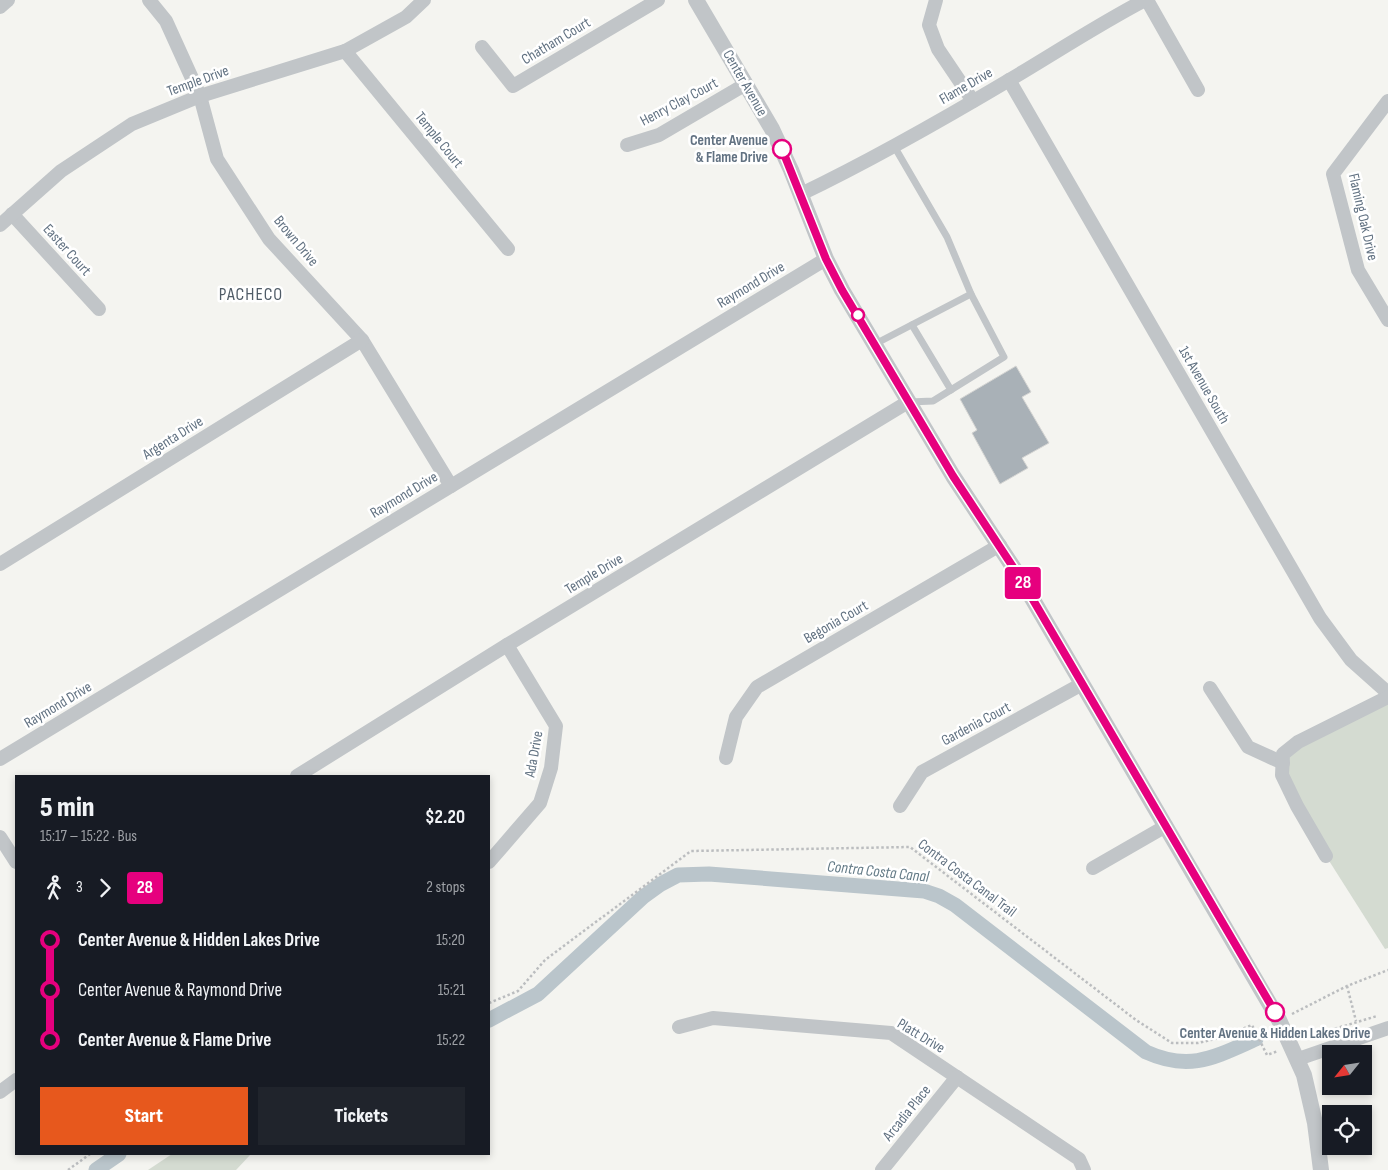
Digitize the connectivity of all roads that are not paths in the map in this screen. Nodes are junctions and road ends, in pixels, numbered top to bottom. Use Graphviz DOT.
graph roads {
  1 [pos="8,0"];
  2 [pos="148,0"];
  3 [pos="424,0"];
  4 [pos="658,0"];
  5 [pos="696,0"];
  6 [pos="936,0"];
  7 [pos="1146,0"];
  8 [pos="0,7"];
  9 [pos="482,46"];
  10 [pos="345,51"];
  11 [pos="1009,80"];
  12 [pos="746,84"];
  13 [pos="1198,90"];
  14 [pos="200,96"];
  15 [pos="973,100"];
  16 [pos="1388,101"];
  17 [pos="627,145"];
  18 [pos="894,146"];
  19 [pos="801,194"];
  20 [pos="12,214"];
  21 [pos="0,225"];
  22 [pos="508,249"];
  23 [pos="826,259"];
  24 [pos="971,294"];
  25 [pos="99,308"];
  26 [pos="1388,320"];
  27 [pos="912,325"];
  28 [pos="362,340"];
  29 [pos="875,344"];
  30 [pos="951,390"];
  31 [pos="908,402"];
  32 [pos="451,486"];
  33 [pos="1000,545"];
  34 [pos="0,564"];
  35 [pos="507,645"];
  36 [pos="1082,684"];
  37 [pos="1210,688"];
  38 [pos="1388,693"];
  39 [pos="1388,697"];
  40 [pos="726,758"];
  41 [pos="0,759"];
  42 [pos="1282,763"];
  43 [pos="300,775"];
  44 [pos="900,806"];
  45 [pos="1166,826"];
  46 [pos="0,837"];
  47 [pos="1326,856"];
  48 [pos="15,860"];
  49 [pos="490,861"];
  50 [pos="1093,868"];
  51 [pos="679,1028"];
  52 [pos="1388,1028"];
  53 [pos="1295,1052"];
  54 [pos="957,1077"];
  55 [pos="15,1081"];
  56 [pos="0,1092"];
  57 [pos="882,1170"];
  58 [pos="1084,1170"];
  59 [pos="1321,1170"];
  1 -- 8 [label="street"];
  2 -- 14 [label="street, Brown Drive"];
  3 -- 10 [label="street, Temple Drive"];
  4 -- 9 [label="street, Chatham Court"];
  5 -- 12 [label="street, Center Avenue"];
  6 -- 15 [label="street"];
  7 -- 11 [label="street, Flame Drive"];
  7 -- 13 [label="street"];
  10 -- 14 [label="street, Temple Drive"];
  10 -- 22 [label="street, Temple Court"];
  11 -- 15 [label="street, Flame Drive"];
  11 -- 38 [label="street, 1st Avenue South"];
  12 -- 17 [label="street, Henry Clay Court"];
  12 -- 19 [label="street, Center Avenue"];
  14 -- 20 [label="street, Temple Drive"];
  14 -- 28 [label="street, Brown Drive"];
  15 -- 18 [label="street, Flame Drive"];
  16 -- 26 [label="street, Flaming Oak Drive"];
  18 -- 19 [label="street, Flame Drive"];
  18 -- 24 [label="lane"];
  19 -- 23 [label="street, Center Avenue"];
  20 -- 21 [label="street, Temple Drive"];
  20 -- 25 [label="street, Easter Court"];
  23 -- 29 [label="street, Center Avenue"];
  23 -- 32 [label="street, Raymond Drive"];
  24 -- 27 [label="lane"];
  24 -- 30 [label="lane"];
  27 -- 29 [label="lane"];
  27 -- 30 [label="lane"];
  28 -- 32 [label="street, Brown Drive"];
  28 -- 34 [label="street, Argenta Drive"];
  29 -- 31 [label="street, Center Avenue"];
  30 -- 31 [label="lane"];
  31 -- 33 [label="street, Center Avenue"];
  31 -- 35 [label="street, Temple Drive"];
  32 -- 41 [label="street, Raymond Drive"];
  33 -- 36 [label="street, Center Avenue"];
  33 -- 40 [label="street, Begonia Court"];
  35 -- 43 [label="street, Temple Drive"];
  35 -- 49 [label="street, Ada Drive"];
  36 -- 44 [label="street, Gardenia Court"];
  36 -- 45 [label="street, Center Avenue"];
  37 -- 42 [label="street"];
  39 -- 42 [label="street"];
  42 -- 47 [label="street"];
  45 -- 50 [label="street"];
  45 -- 53 [label="street, Center Avenue"];
  46 -- 48 [label="street"];
  51 -- 54 [label="street, Platt Drive"];
  52 -- 53 [label="street"];
  53 -- 59 [label="street, Center Avenue"];
  54 -- 57 [label="street, Arcadia Place"];
  54 -- 58 [label="street, Platt Drive"];
  55 -- 56 [label="street"];
}
